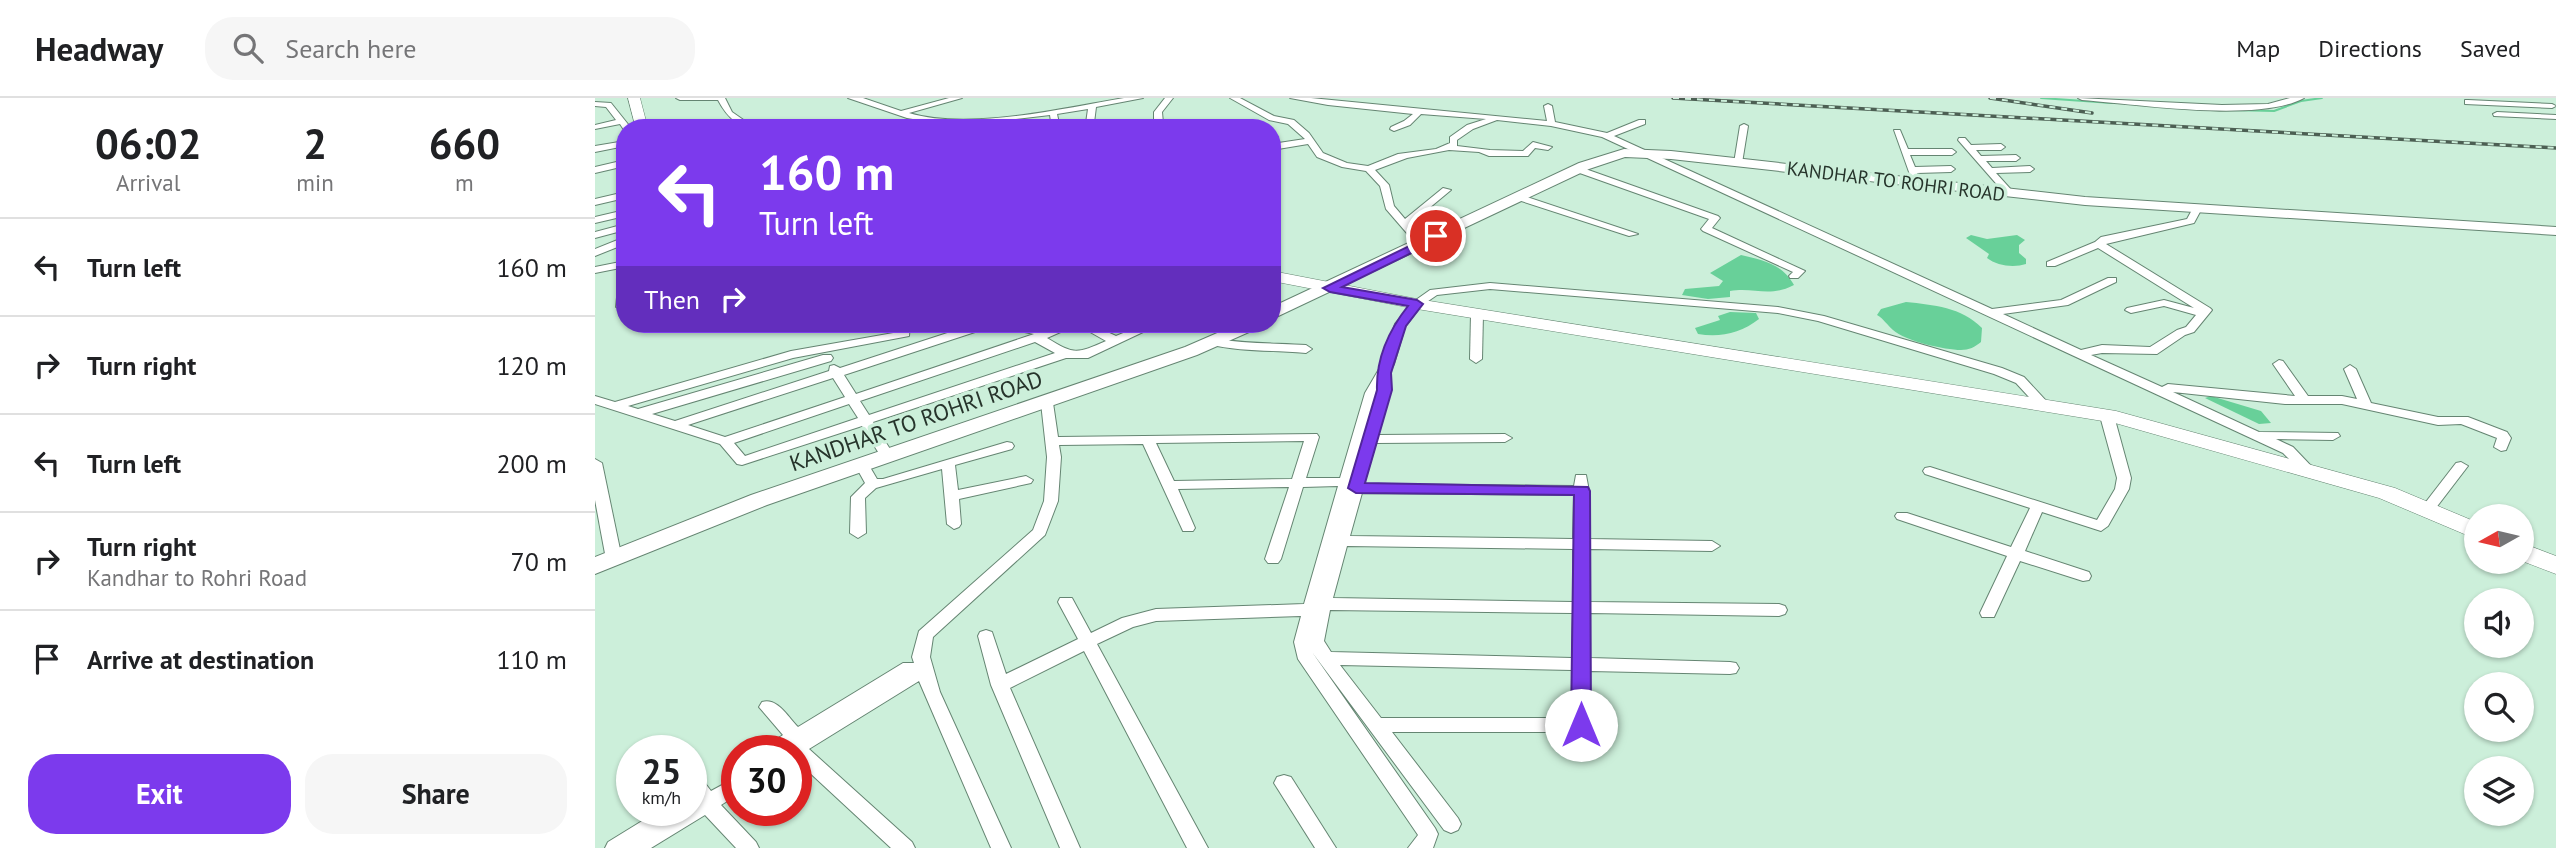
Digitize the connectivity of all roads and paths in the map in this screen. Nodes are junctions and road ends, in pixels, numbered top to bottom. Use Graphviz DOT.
graph roads {
  1 [pos="634,98"];
  2 [pos="680,98"];
  3 [pos="720,98"];
  4 [pos="852,98"];
  5 [pos="958,98"];
  6 [pos="1139,98"];
  7 [pos="1170,98"];
  8 [pos="1234,98"];
  9 [pos="1294,98"];
  10 [pos="1381,98"];
  11 [pos="2082,98"];
  12 [pos="2300,98"];
  13 [pos="2458,98"];
  14 [pos="944,99"];
  15 [pos="2468,102"];
  16 [pos="595,104"];
  17 [pos="1093,105"];
  18 [pos="1548,106"];
  19 [pos="2552,106"];
  20 [pos="1370,107"];
  21 [pos="1052,111"];
  22 [pos="1420,111"];
  23 [pos="1436,112"];
  24 [pos="902,113"];
  25 [pos="2497,114"];
  26 [pos="1202,116"];
  27 [pos="1495,117"];
  28 [pos="2556,117"];
  29 [pos="618,119"];
  30 [pos="639,119"];
  31 [pos="738,119"];
  32 [pos="929,119"];
  33 [pos="995,119"];
  34 [pos="1056,119"];
  35 [pos="1091,119"];
  36 [pos="1159,119"];
  37 [pos="1184,119"];
  38 [pos="1280,119"];
  39 [pos="1281,119"];
  40 [pos="1526,119"];
  41 [pos="1430,121"];
  42 [pos="2507,121"];
  43 [pos="1551,122"];
  44 [pos="1642,122"];
  45 [pos="616,126"];
  46 [pos="1744,126"];
  47 [pos="595,127"];
  48 [pos="1394,129"];
  49 [pos="1520,131"];
  50 [pos="1897,132"];
  51 [pos="1607,136"];
  52 [pos="1310,141"];
  53 [pos="616,145"];
  54 [pos="1281,146"];
  55 [pos="1548,147"];
  56 [pos="2001,147"];
  57 [pos="1450,148"];
  58 [pos="595,149"];
  59 [pos="1645,152"];
  60 [pos="1905,152"];
  61 [pos="1952,152"];
  62 [pos="2016,158"];
  63 [pos="1979,159"];
  64 [pos="1738,163"];
  65 [pos="616,166"];
  66 [pos="1369,169"];
  67 [pos="1577,169"];
  68 [pos="1951,169"];
  69 [pos="2030,169"];
  70 [pos="595,171"];
  71 [pos="1989,171"];
  72 [pos="1914,177"];
  73 [pos="1446,190"];
  74 [pos="2010,194"];
  75 [pos="616,197"];
  76 [pos="1518,197"];
  77 [pos="595,202"];
  78 [pos="2196,210"];
  79 [pos="616,215"];
  80 [pos="595,220"];
  81 [pos="1403,225"];
  82 [pos="2556,230"];
  83 [pos="616,231"];
  84 [pos="1633,234"];
  85 [pos="595,237"];
  86 [pos="616,244"];
  87 [pos="1422,244"];
  88 [pos="2099,244"];
  89 [pos="595,253"];
  90 [pos="595,262"];
  91 [pos="2051,264"];
  92 [pos="608,267"];
  93 [pos="616,267"];
  94 [pos="595,270"];
  95 [pos="1794,276"];
  96 [pos="1281,278"];
  97 [pos="2112,279"];
  98 [pos="1330,288"];
  99 [pos="1417,304"];
  100 [pos="1281,310"];
  101 [pos="2131,310"];
  102 [pos="1994,312"];
  103 [pos="2202,313"];
  104 [pos="1477,314"];
  105 [pos="905,333"];
  106 [pos="962,333"];
  107 [pos="1034,333"];
  108 [pos="1047,333"];
  109 [pos="1100,333"];
  110 [pos="1132,333"];
  111 [pos="1232,333"];
  112 [pos="1042,335"];
  113 [pos="1116,341"];
  114 [pos="1212,342"];
  115 [pos="1306,349"];
  116 [pos="2083,353"];
  117 [pos="825,354"];
  118 [pos="1065,354"];
  119 [pos="1476,359"];
  120 [pos="2279,364"];
  121 [pos="2350,369"];
  122 [pos="837,375"];
  123 [pos="2156,387"];
  124 [pos="851,399"];
  125 [pos="595,400"];
  126 [pos="2304,400"];
  127 [pos="1047,403"];
  128 [pos="2044,405"];
  129 [pos="2366,405"];
  130 [pos="615,406"];
  131 [pos="639,414"];
  132 [pos="2107,416"];
  133 [pos="864,419"];
  134 [pos="675,425"];
  135 [pos="2257,435"];
  136 [pos="2333,436"];
  137 [pos="1505,438"];
  138 [pos="1364,439"];
  139 [pos="725,440"];
  140 [pos="1148,440"];
  141 [pos="1052,441"];
  142 [pos="1007,446"];
  143 [pos="2501,447"];
  144 [pos="888,457"];
  145 [pos="595,463"];
  146 [pos="948,463"];
  147 [pos="2461,466"];
  148 [pos="2307,469"];
  149 [pos="1930,471"];
  150 [pos="867,475"];
  151 [pos="1026,480"];
  152 [pos="1297,483"];
  153 [pos="1170,485"];
  154 [pos="1349,486"];
  155 [pos="953,496"];
  156 [pos="2038,506"];
  157 [pos="2427,510"];
  158 [pos="1902,516"];
  159 [pos="954,524"];
  160 [pos="2464,526"];
  161 [pos="1188,528"];
  162 [pos="858,533"];
  163 [pos="1336,541"];
  164 [pos="1582,545"];
  165 [pos="1712,546"];
  166 [pos="2015,554"];
  167 [pos="2534,556"];
  168 [pos="1273,559"];
  169 [pos="604,562"];
  170 [pos="2556,565"];
  171 [pos="2083,576"];
  172 [pos="1066,602"];
  173 [pos="1317,607"];
  174 [pos="1582,607"];
  175 [pos="1779,610"];
  176 [pos="1988,613"];
  177 [pos="986,636"];
  178 [pos="1087,642"];
  179 [pos="1326,658"];
  180 [pos="1581,664"];
  181 [pos="1730,668"];
  182 [pos="1000,685"];
  183 [pos="768,706"];
  184 [pos="1376,725"];
  185 [pos="788,735"];
  186 [pos="795,745"];
  187 [pos="812,761"];
  188 [pos="1283,783"];
  189 [pos="707,804"];
  190 [pos="1451,824"];
  191 [pos="651,826"];
  192 [pos="661,826"];
  193 [pos="615,848"];
  194 [pos="635,848"];
  195 [pos="749,848"];
  196 [pos="905,848"];
  197 [pos="1001,848"];
  198 [pos="1070,848"];
  199 [pos="1198,848"];
  200 [pos="1326,848"];
  201 [pos="1418,848"];
  1 -- 30 [label="main road"];
  2 -- 3 [label="street"];
  3 -- 31 [label="street"];
  4 -- 24 [label="street"];
  5 -- 14 [label="street"];
  6 -- 17 [label="street"];
  7 -- 36 [label="street"];
  8 -- 38 [label="street"];
  9 -- 20 [label="street"];
  10 -- 20 [label="street"];
  11 -- 12 [label="street"];
  13 -- 15 [label="street"];
  14 -- 24 [label="street"];
  15 -- 19 [label="street"];
  15 -- 25 [label="street"];
  16 -- 29 [label="street"];
  17 -- 21 [label="street"];
  17 -- 35 [label="street"];
  18 -- 43 [label="street"];
  20 -- 22 [label="street"];
  21 -- 33 [label="street"];
  21 -- 34 [label="street"];
  22 -- 23 [label="street"];
  22 -- 48 [label="street"];
  23 -- 27 [label="street"];
  23 -- 41 [label="street"];
  24 -- 32 [label="street"];
  25 -- 28 [label="street"];
  25 -- 42 [label="street"];
  26 -- 37 [label="street"];
  27 -- 40 [label="street"];
  27 -- 57 [label="street"];
  39 -- 52 [label="street"];
  40 -- 43 [label="street"];
  40 -- 49 [label="street"];
  43 -- 51 [label="street"];
  44 -- 51 [label="street"];
  45 -- 47 [label="street"];
  46 -- 64 [label="street"];
  50 -- 60 [label="street"];
  51 -- 59 [label="street"];
  52 -- 54 [label="street"];
  52 -- 66 [label="street"];
  53 -- 58 [label="street"];
  55 -- 57 [label="street"];
  56 -- 63 [label="street"];
  57 -- 66 [label="street"];
  59 -- 64 [label="street, KANDHAR TO ROHRI ROAD"];
  59 -- 67 [label="street, KANDHAR TO ROHRI ROAD"];
  59 -- 102 [label="street"];
  60 -- 61 [label="street"];
  60 -- 72 [label="street"];
  62 -- 63 [label="street"];
  63 -- 71 [label="street"];
  64 -- 72 [label="street, KANDHAR TO ROHRI ROAD"];
  65 -- 70 [label="street"];
  66 -- 81 [label="street"];
  67 -- 76 [label="street, KANDHAR TO ROHRI ROAD"];
  67 -- 95 [label="street"];
  68 -- 72 [label="street"];
  69 -- 71 [label="street"];
  71 -- 74 [label="street"];
  72 -- 74 [label="street, KANDHAR TO ROHRI ROAD"];
  73 -- 81 [label="street"];
  74 -- 78 [label="street, KANDHAR TO ROHRI ROAD"];
  75 -- 77 [label="street"];
  76 -- 84 [label="street"];
  76 -- 87 [label="street, KANDHAR TO ROHRI ROAD"];
  78 -- 82 [label="street, KANDHAR TO ROHRI ROAD"];
  78 -- 88 [label="street"];
  79 -- 80 [label="street"];
  81 -- 87 [label="street"];
  83 -- 85 [label="street"];
  86 -- 89 [label="street"];
  87 -- 98 [label="street, KANDHAR TO ROHRI ROAD"];
  88 -- 91 [label="street"];
  88 -- 103 [label="street"];
  90 -- 92 [label="street"];
  92 -- 93 [label="street"];
  92 -- 94 [label="street"];
  96 -- 98 [label="main road"];
  97 -- 102 [label="street"];
  98 -- 99 [label="main road"];
  98 -- 100 [label="street, KANDHAR TO ROHRI ROAD"];
  99 -- 104 [label="main road"];
  99 -- 128 [label="street"];
  99 -- 138 [label="street"];
  101 -- 103 [label="street"];
  102 -- 116 [label="street"];
  103 -- 116 [label="street"];
  104 -- 119 [label="street"];
  104 -- 128 [label="main road"];
  105 -- 117 [label="street"];
  106 -- 122 [label="street"];
  107 -- 112 [label="street"];
  108 -- 112 [label="street"];
  109 -- 113 [label="street"];
  110 -- 113 [label="street"];
  111 -- 114 [label="street, KANDHAR TO ROHRI ROAD"];
  112 -- 118 [label="street"];
  112 -- 124 [label="street"];
  113 -- 118 [label="street"];
  114 -- 115 [label="street"];
  114 -- 127 [label="street, KANDHAR TO ROHRI ROAD"];
  116 -- 123 [label="street"];
  117 -- 122 [label="street"];
  117 -- 130 [label="street"];
  117 -- 131 [label="street"];
  118 -- 133 [label="street"];
  120 -- 126 [label="street"];
  121 -- 129 [label="street"];
  122 -- 124 [label="street"];
  122 -- 134 [label="street"];
  123 -- 126 [label="street"];
  123 -- 135 [label="street"];
  124 -- 133 [label="street"];
  124 -- 139 [label="street"];
  125 -- 130 [label="street"];
  126 -- 129 [label="street"];
  127 -- 141 [label="street"];
  127 -- 144 [label="street, KANDHAR TO ROHRI ROAD"];
  128 -- 132 [label="main road"];
  129 -- 143 [label="street"];
  130 -- 131 [label="street"];
  131 -- 134 [label="street"];
  132 -- 148 [label="main road"];
  132 -- 156 [label="street"];
  133 -- 139 [label="street"];
  133 -- 144 [label="street"];
  134 -- 139 [label="street"];
  135 -- 136 [label="street"];
  135 -- 148 [label="street"];
  137 -- 138 [label="street"];
  138 -- 154 [label="street"];
  140 -- 141 [label="street"];
  140 -- 152 [label="street"];
  140 -- 153 [label="street"];
  141 -- 197 [label="street"];
  142 -- 146 [label="street"];
  144 -- 150 [label="street, KANDHAR TO ROHRI ROAD"];
  145 -- 169 [label="street"];
  146 -- 150 [label="street"];
  146 -- 155 [label="street"];
  147 -- 157 [label="street"];
  148 -- 157 [label="main road"];
  149 -- 156 [label="street"];
  150 -- 162 [label="street"];
  150 -- 169 [label="street, KANDHAR TO ROHRI ROAD"];
  151 -- 155 [label="street"];
  152 -- 153 [label="street"];
  152 -- 154 [label="street"];
  152 -- 168 [label="street"];
  153 -- 161 [label="street"];
  154 -- 163 [label="street"];
  154 -- 164 [label="street"];
  155 -- 159 [label="street"];
  156 -- 166 [label="street"];
  157 -- 160 [label="main road"];
  158 -- 166 [label="street"];
  163 -- 164 [label="street"];
  163 -- 173 [label="street"];
  164 -- 165 [label="street"];
  164 -- 174 [label="street"];
  166 -- 171 [label="street"];
  166 -- 176 [label="street"];
  167 -- 170 [label="main road"];
  172 -- 178 [label="street"];
  173 -- 174 [label="street"];
  173 -- 178 [label="street"];
  173 -- 179 [label="street"];
  173 -- 201 [label="street"];
  174 -- 175 [label="street"];
  174 -- 180 [label="street"];
  177 -- 182 [label="street"];
  178 -- 182 [label="street"];
  178 -- 199 [label="street"];
  179 -- 180 [label="street"];
  179 -- 184 [label="street"];
  180 -- 181 [label="street"];
  180 -- 184 [label="street"];
  182 -- 198 [label="street"];
  183 -- 185 [label="street"];
  184 -- 190 [label="street"];
  186 -- 186 [label="street"];
  187 -- 196 [label="street"];
  188 -- 200 [label="street"];
  189 -- 195 [label="street"];
  191 -- 193 [label="street"];
  192 -- 194 [label="street"];
}
